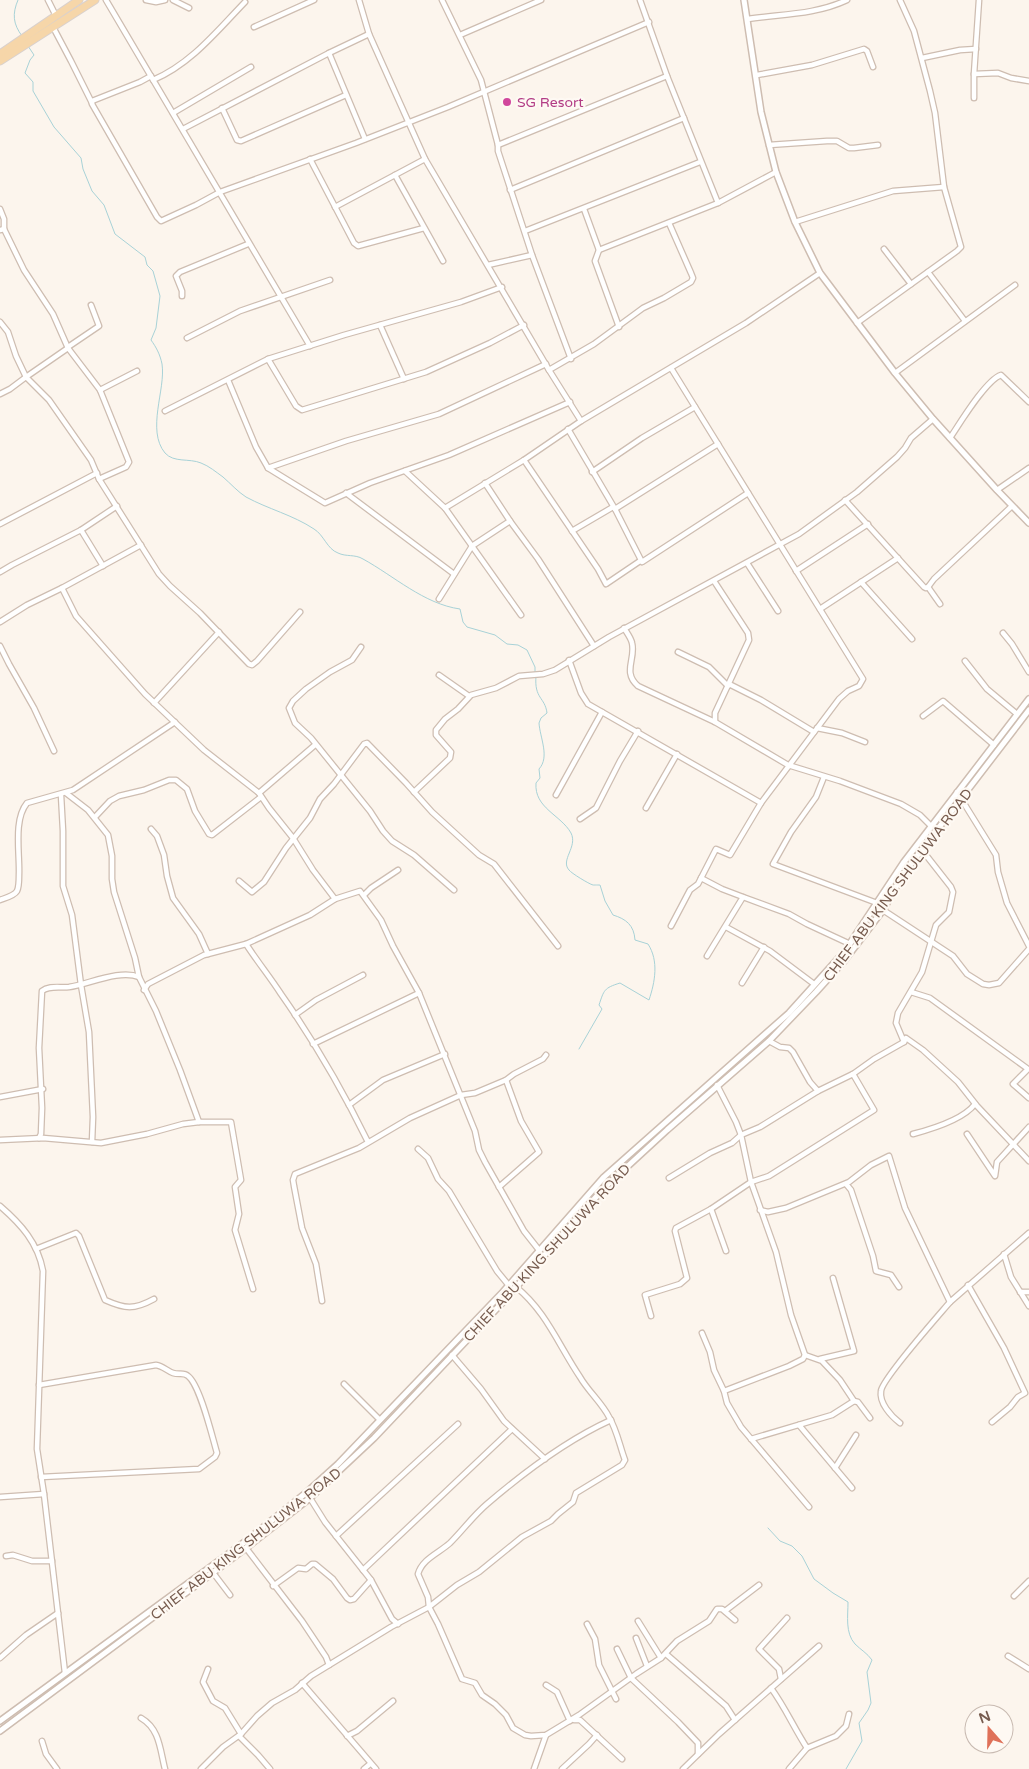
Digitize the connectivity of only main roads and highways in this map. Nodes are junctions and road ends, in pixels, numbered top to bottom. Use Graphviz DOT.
graph roads {
  1 [pos="95,0"];
  2 [pos="76,1"];
  3 [pos="31,37"];
  4 [pos="19,45"];
  5 [pos="0,54"];
  6 [pos="0,61"];
  1 -- 3 [label="main road"];
  2 -- 3 [label="main road"];
  3 -- 4 [label="main road"];
  4 -- 5 [label="main road"];
  4 -- 6 [label="main road"];
}
